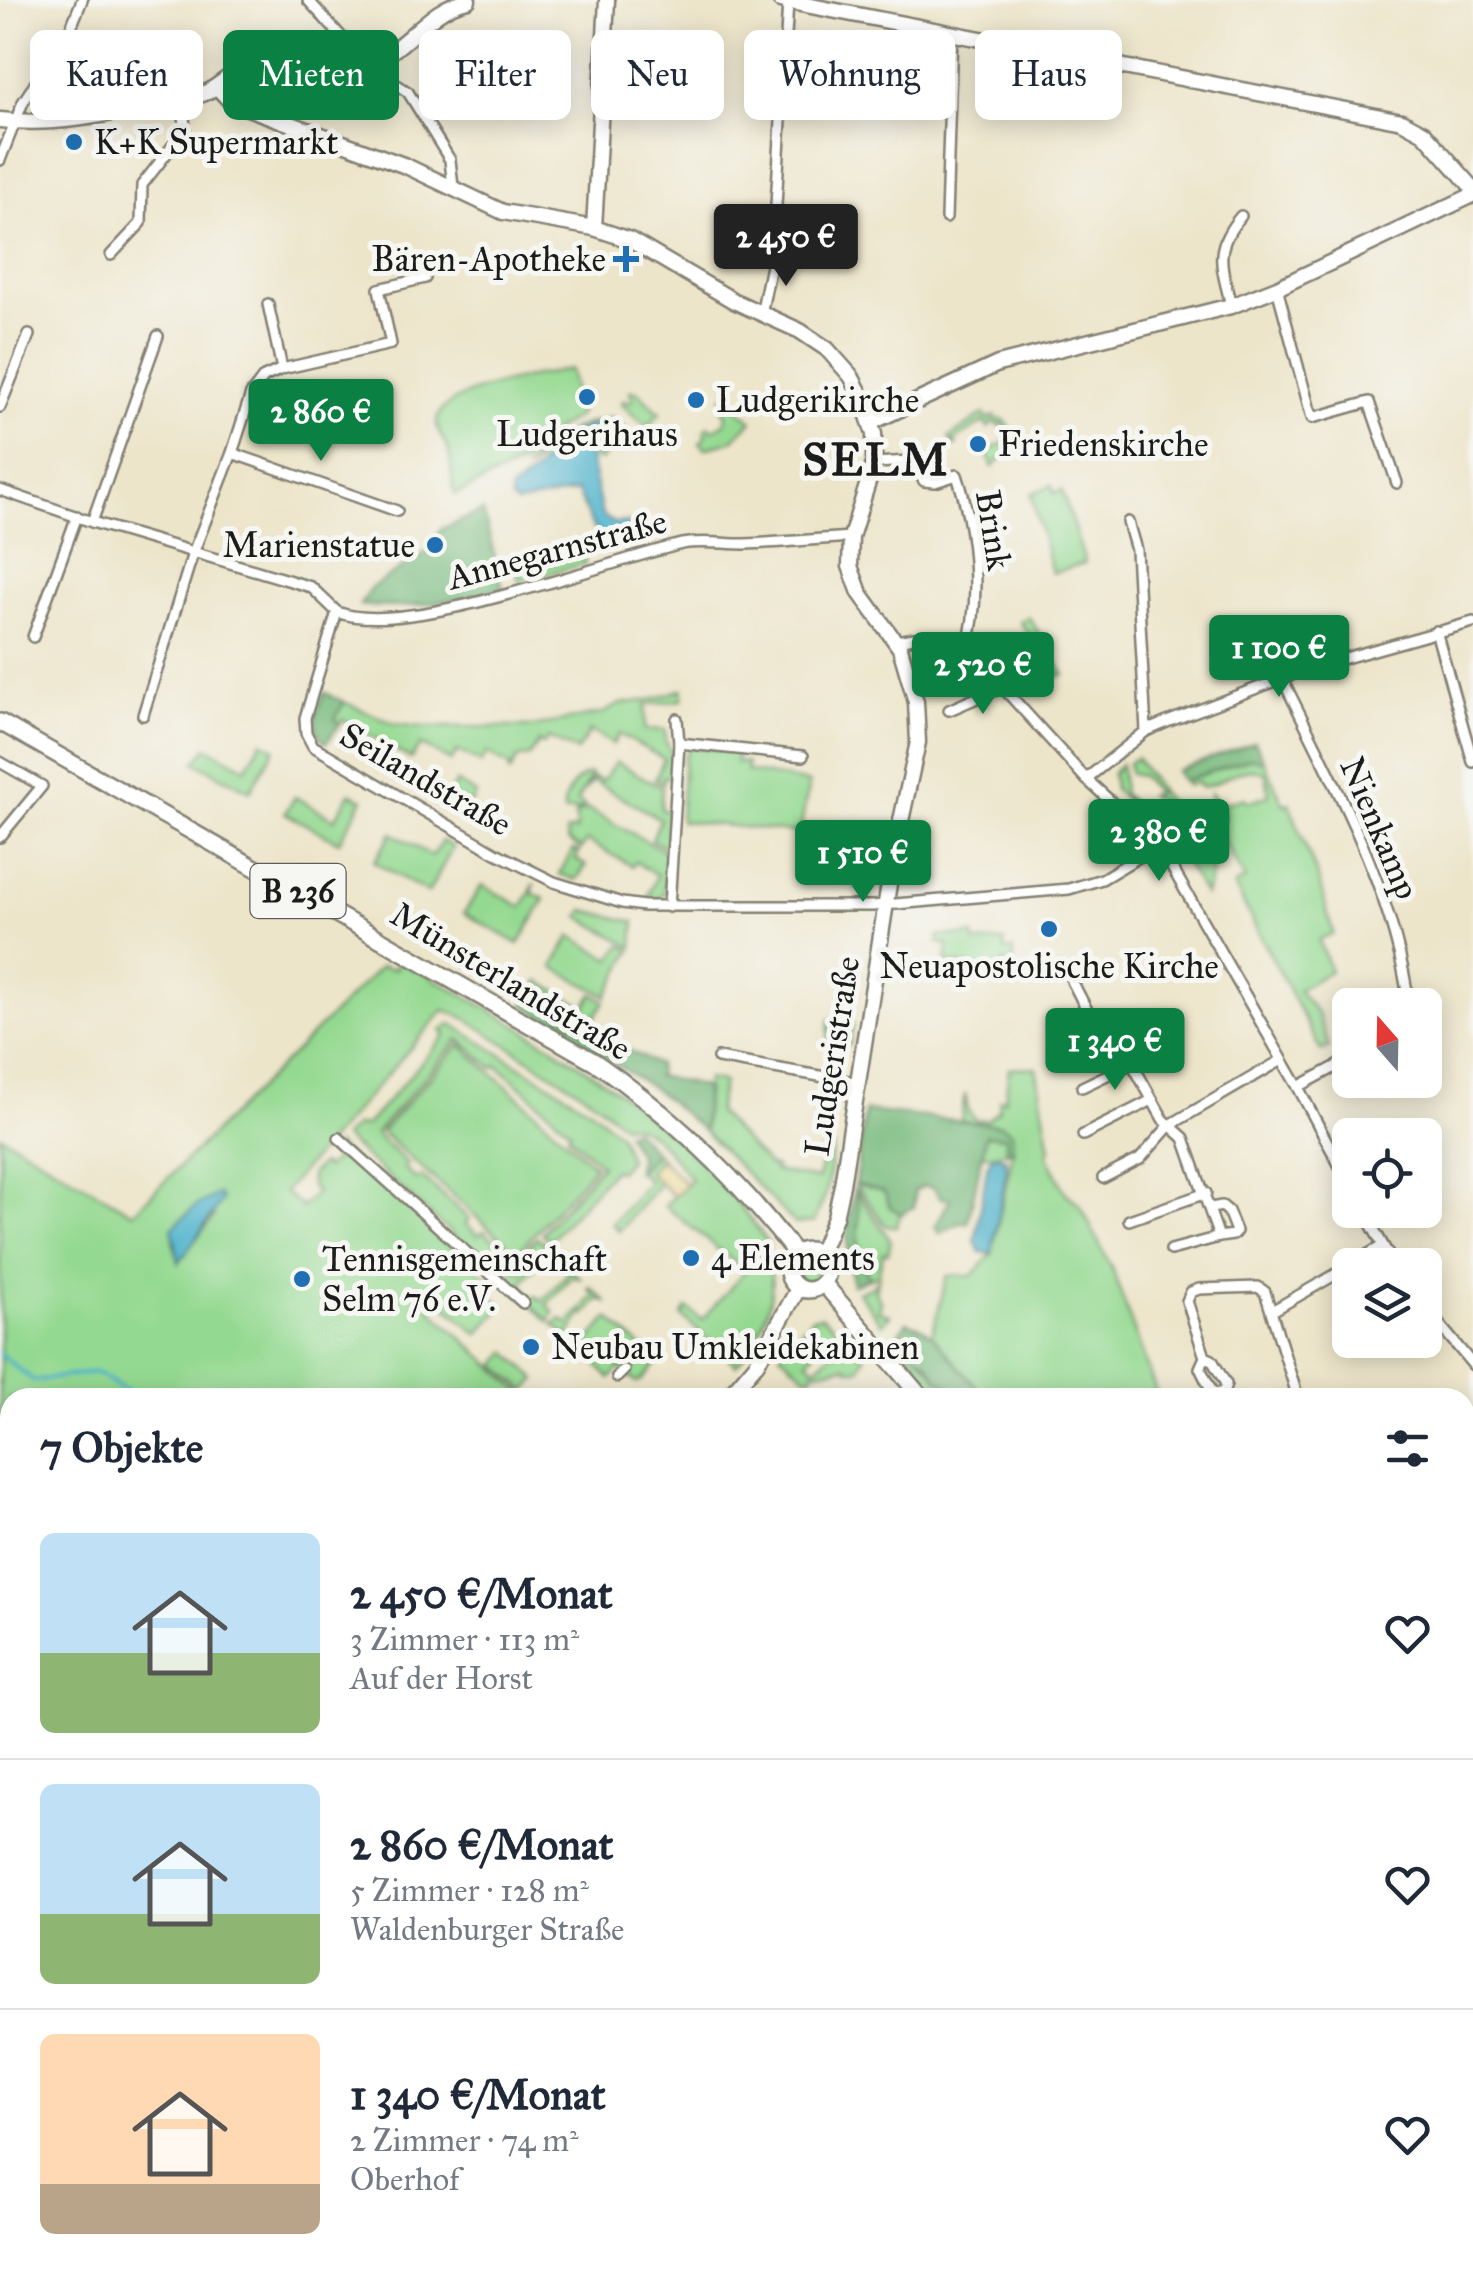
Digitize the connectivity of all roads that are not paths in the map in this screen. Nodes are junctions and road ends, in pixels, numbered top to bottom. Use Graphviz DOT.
graph roads {
  1 [pos="82,0"];
  2 [pos="308,0"];
  3 [pos="468,0"];
  4 [pos="607,0"];
  5 [pos="784,1"];
  6 [pos="448,3"];
  7 [pos="336,30"];
  8 [pos="932,30"];
  9 [pos="955,35"];
  10 [pos="399,46"];
  11 [pos="223,82"];
  12 [pos="399,86"];
  13 [pos="217,87"];
  14 [pos="203,92"];
  15 [pos="8,120"];
  16 [pos="76,120"];
  17 [pos="184,120"];
  18 [pos="949,120"];
  19 [pos="0,160"];
  20 [pos="453,187"];
  21 [pos="1473,191"];
  22 [pos="1241,216"];
  23 [pos="946,218"];
  24 [pos="594,228"];
  25 [pos="112,255"];
  26 [pos="425,278"];
  27 [pos="1276,288"];
  28 [pos="268,304"];
  29 [pos="1231,306"];
  30 [pos="761,314"];
  31 [pos="29,335"];
  32 [pos="158,336"];
  33 [pos="282,369"];
  34 [pos="0,407"];
  35 [pos="872,422"];
  36 [pos="232,453"];
  37 [pos="874,462"];
  38 [pos="1398,483"];
  39 [pos="0,490"];
  40 [pos="397,511"];
  41 [pos="76,516"];
  42 [pos="92,522"];
  43 [pos="1128,522"];
  44 [pos="851,537"];
  45 [pos="193,553"];
  46 [pos="337,612"];
  47 [pos="1473,622"];
  48 [pos="1436,631"];
  49 [pos="33,637"];
  50 [pos="896,640"];
  51 [pos="966,652"];
  52 [pos="1282,678"];
  53 [pos="1002,688"];
  54 [pos="949,710"];
  55 [pos="143,715"];
  56 [pos="677,719"];
  57 [pos="0,722"];
  58 [pos="1146,730"];
  59 [pos="679,742"];
  60 [pos="803,756"];
  61 [pos="0,762"];
  62 [pos="1473,762"];
  63 [pos="1086,779"];
  64 [pos="0,838"];
  65 [pos="1158,844"];
  66 [pos="886,905"];
  67 [pos="669,907"];
  68 [pos="1072,980"];
  69 [pos="1407,988"];
  70 [pos="1105,1045"];
  71 [pos="718,1058"];
  72 [pos="1282,1060"];
  73 [pos="1132,1063"];
  74 [pos="1332,1069"];
  75 [pos="1118,1070"];
  76 [pos="859,1083"];
  77 [pos="1082,1087"];
  78 [pos="1298,1087"];
  79 [pos="1152,1100"];
  80 [pos="1188,1116"];
  81 [pos="1170,1126"];
  82 [pos="1083,1134"];
  83 [pos="339,1138"];
  84 [pos="1184,1138"];
  85 [pos="1332,1151"];
  86 [pos="1103,1178"];
  87 [pos="1206,1192"];
  88 [pos="1211,1208"];
  89 [pos="1130,1220"];
  90 [pos="1372,1228"];
  91 [pos="1219,1236"];
  92 [pos="1382,1246"];
  93 [pos="1379,1248"];
  94 [pos="1171,1250"];
  95 [pos="796,1254"];
  96 [pos="820,1254"];
  97 [pos="1332,1276"];
  98 [pos="824,1284"];
  99 [pos="798,1288"];
  100 [pos="523,1303"];
  101 [pos="1272,1311"];
  102 [pos="1442,1328"];
  103 [pos="1205,1357"];
  104 [pos="1473,1365"];
  105 [pos="736,1388"];
  106 [pos="913,1388"];
  107 [pos="1295,1388"];
  1 -- 15 [label="street"];
  2 -- 7 [label="street"];
  3 -- 6 [label="street"];
  4 -- 24 [label="street"];
  5 -- 8 [label="street"];
  5 -- 30 [label="street"];
  6 -- 10 [label="street"];
  9 -- 21 [label="street"];
  11 -- 13 [label="street"];
  12 -- 20 [label="street"];
  13 -- 14 [label="street"];
  13 -- 20 [label="street, Ludgeristraße"];
  15 -- 16 [label="street"];
  15 -- 19 [label="street"];
  17 -- 25 [label="street"];
  18 -- 23 [label="street"];
  20 -- 24 [label="street, Ludgeristraße"];
  21 -- 27 [label="street"];
  22 -- 29 [label="street"];
  24 -- 30 [label="street, Ludgeristraße"];
  26 -- 33 [label="street"];
  27 -- 29 [label="street"];
  27 -- 38 [label="street"];
  28 -- 33 [label="street"];
  29 -- 35 [label="street"];
  30 -- 35 [label="street, Ludgeristraße"];
  31 -- 34 [label="street"];
  32 -- 42 [label="street"];
  33 -- 36 [label="street"];
  35 -- 37 [label="street, Ludgeristraße"];
  36 -- 40 [label="street"];
  36 -- 45 [label="street"];
  37 -- 44 [label="street, Ludgeristraße"];
  37 -- 51 [label="street, Brink"];
  39 -- 41 [label="street"];
  41 -- 42 [label="street"];
  41 -- 49 [label="street"];
  42 -- 45 [label="street"];
  43 -- 58 [label="street"];
  44 -- 46 [label="street, Annegarnstraße"];
  44 -- 50 [label="street, Ludgeristraße"];
  45 -- 46 [label="street"];
  45 -- 55 [label="street"];
  46 -- 67 [label="street, Seilandstraße"];
  47 -- 48 [label="street"];
  48 -- 52 [label="street"];
  48 -- 62 [label="street"];
  50 -- 51 [label="street"];
  50 -- 66 [label="street, Ludgeristraße"];
  51 -- 53 [label="street"];
  52 -- 58 [label="street"];
  52 -- 69 [label="street, Nienkamp"];
  53 -- 54 [label="street"];
  53 -- 63 [label="street"];
  56 -- 59 [label="street"];
  57 -- 95 [label="main road, Münsterlandstraße / B 236"];
  58 -- 63 [label="street"];
  59 -- 60 [label="street"];
  59 -- 67 [label="street"];
  61 -- 64 [label="street"];
  63 -- 65 [label="street"];
  65 -- 66 [label="street, Seilandstraße"];
  65 -- 72 [label="street"];
  66 -- 67 [label="street, Seilandstraße"];
  66 -- 76 [label="street, Ludgeristraße"];
  68 -- 70 [label="street"];
  70 -- 73 [label="street"];
  70 -- 75 [label="street"];
  71 -- 76 [label="street"];
  72 -- 78 [label="street"];
  72 -- 80 [label="street"];
  73 -- 75 [label="street"];
  73 -- 79 [label="street"];
  74 -- 78 [label="street"];
  75 -- 77 [label="street"];
  76 -- 96 [label="street, Ludgeristraße"];
  78 -- 85 [label="street"];
  79 -- 81 [label="street"];
  79 -- 82 [label="street"];
  80 -- 81 [label="street"];
  80 -- 84 [label="street"];
  81 -- 84 [label="street"];
  81 -- 86 [label="street"];
  83 -- 100 [label="street"];
  84 -- 87 [label="street"];
  87 -- 88 [label="street"];
  87 -- 89 [label="street"];
  88 -- 91 [label="street"];
  88 -- 91 [label="street"];
  90 -- 92 [label="street"];
  91 -- 94 [label="street"];
  92 -- 93 [label="street"];
  95 -- 96 [label="main road"];
  95 -- 99 [label="main road"];
  96 -- 98 [label="main road"];
  97 -- 101 [label="street"];
  98 -- 99 [label="main road"];
  98 -- 106 [label="main road"];
  99 -- 105 [label="street"];
  101 -- 103 [label="street"];
  101 -- 107 [label="street"];
  102 -- 104 [label="street"];
}
